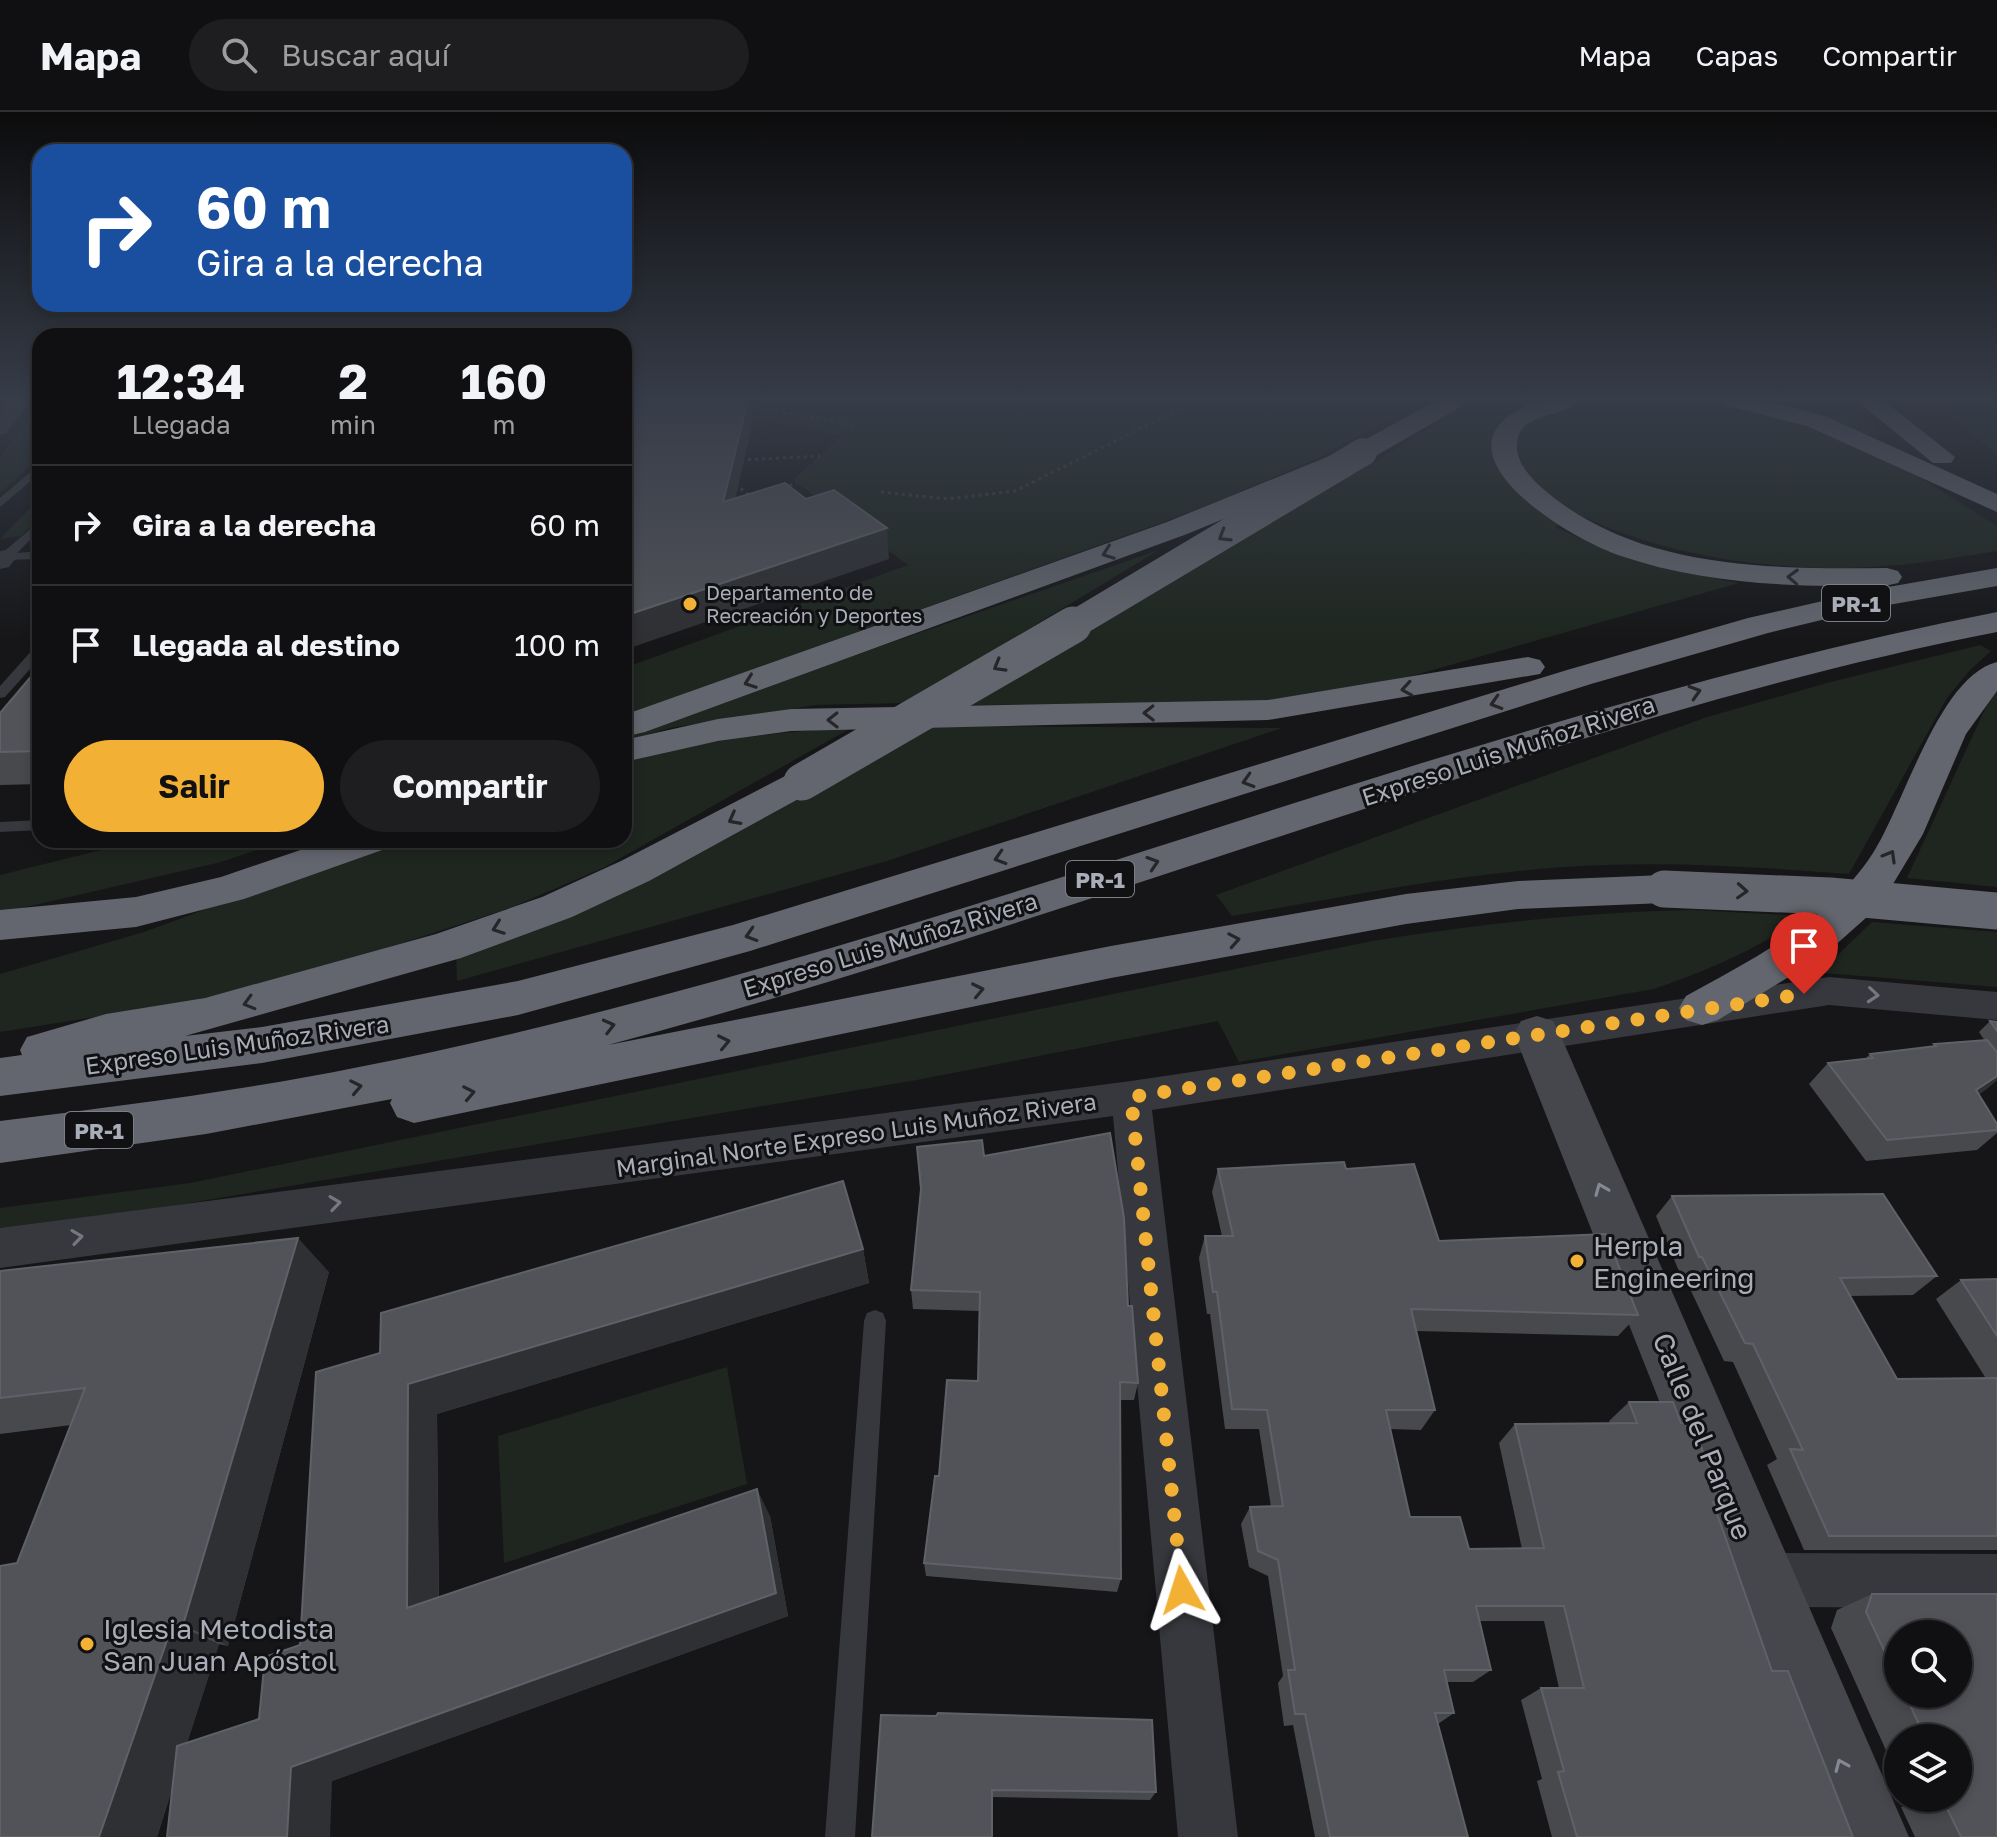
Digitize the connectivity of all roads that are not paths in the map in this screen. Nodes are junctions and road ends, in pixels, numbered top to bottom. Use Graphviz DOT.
graph roads {
  1 [pos="25,480"];
  2 [pos="1293,480"];
  3 [pos="1316,480"];
  4 [pos="1522,480"];
  5 [pos="1947,480"];
  6 [pos="1974,480"];
  7 [pos="1997,498"];
  8 [pos="0,504"];
  9 [pos="1997,504"];
  10 [pos="32,531"];
  11 [pos="32,556"];
  12 [pos="2,559"];
  13 [pos="1997,577"];
  14 [pos="1954,584"];
  15 [pos="1997,622"];
  16 [pos="1759,625"];
  17 [pos="32,659"];
  18 [pos="1997,672"];
  19 [pos="0,694"];
  20 [pos="632,724"];
  21 [pos="632,749"];
  22 [pos="32,825"];
  23 [pos="0,827"];
  24 [pos="296,848"];
  25 [pos="348,848"];
  26 [pos="1997,911"];
  27 [pos="136,912"];
  28 [pos="0,925"];
  29 [pos="0,955"];
  30 [pos="1997,1006"];
  31 [pos="1702,1008"];
  32 [pos="1537,1034"];
  33 [pos="0,1063"];
  34 [pos="0,1077"];
  35 [pos="1131,1097"];
  36 [pos="197,1118"];
  37 [pos="0,1142"];
  38 [pos="0,1248"];
  39 [pos="875,1321"];
  40 [pos="1762,1580"];
  41 [pos="1997,1581"];
  42 [pos="840,1837"];
  43 [pos="1208,1837"];
  44 [pos="1872,1837"];
  1 -- 8 [label="lane"];
  2 -- 20 [label="highway, one-way, bridge"];
  3 -- 33 [label="highway, one-way, bridge"];
  14 -- 4 [label="highway, one-way"];
  5 -- 9 [label="highway"];
  6 -- 7 [label="highway"];
  10 -- 12 [label="lane"];
  11 -- 12 [label="lane"];
  13 -- 14 [label="highway, Expreso Luis Muñoz Rivera / PR-1"];
  14 -- 16 [label="highway, Expreso Luis Muñoz Rivera / PR-1"];
  36 -- 15 [label="highway, Expreso Luis Muñoz Rivera / PR-1, one-way"];
  16 -- 21 [label="highway, one-way"];
  16 -- 34 [label="highway, Expreso Luis Muñoz Rivera / PR-1, one-way"];
  17 -- 19 [label="lane"];
  31 -- 18 [label="highway, one-way"];
  22 -- 23 [label="lane"];
  24 -- 27 [label="highway"];
  25 -- 27 [label="highway"];
  36 -- 26 [label="highway, one-way, bridge"];
  27 -- 28 [label="highway"];
  27 -- 29 [label="highway"];
  31 -- 30 [label="street, Marginal Norte Expreso Luis Muñoz Rivera, one-way"];
  31 -- 32 [label="street, Marginal Norte Expreso Luis Muñoz Rivera"];
  32 -- 35 [label="street, Marginal Norte Expreso Luis Muñoz Rivera"];
  40 -- 32 [label="street, Calle del Parque, one-way"];
  38 -- 35 [label="street, Marginal Norte Expreso Luis Muñoz Rivera, one-way"];
  35 -- 43 [label="street"];
  36 -- 37 [label="highway, Expreso Luis Muñoz Rivera / PR-1"];
  39 -- 42 [label="lane"];
  40 -- 41 [label="street"];
  44 -- 40 [label="street, Calle del Parque, one-way"];
}
